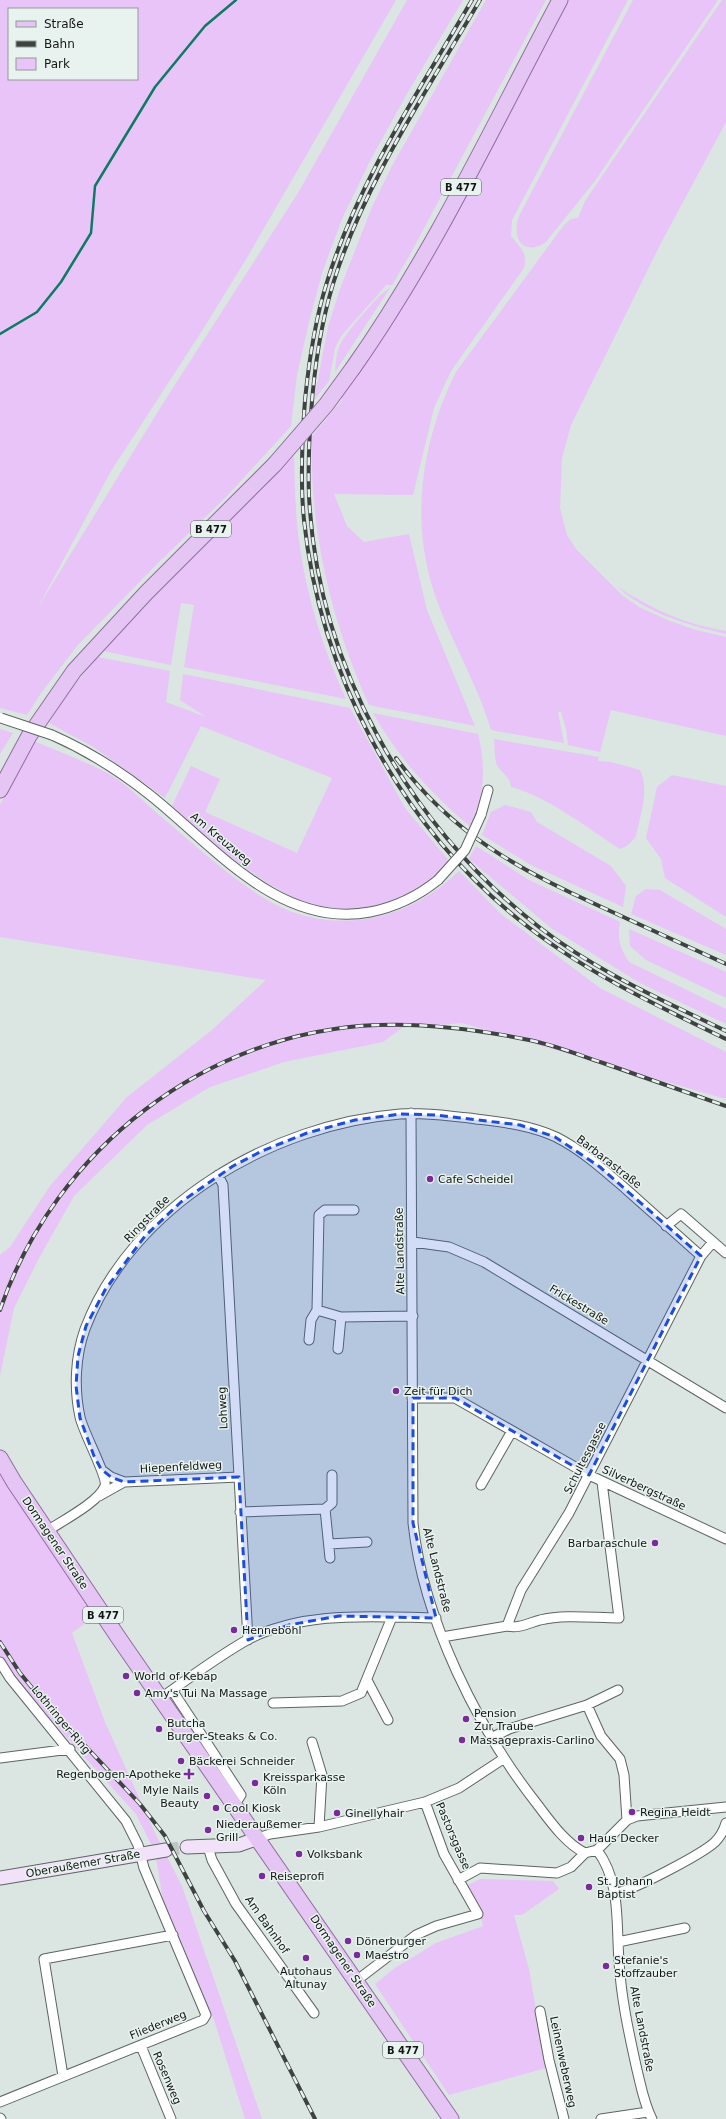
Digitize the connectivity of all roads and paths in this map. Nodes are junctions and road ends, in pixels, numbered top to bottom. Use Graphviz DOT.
graph roads {
  1 [pos="560,0"];
  2 [pos="0,718"];
  3 [pos="0,789"];
  4 [pos="488,790"];
  5 [pos="411,1113"];
  6 [pos="218,1175"];
  7 [pos="354,1210"];
  8 [pos="666,1226"];
  9 [pos="413,1242"];
  10 [pos="713,1242"];
  11 [pos="726,1252"];
  12 [pos="701,1256"];
  13 [pos="317,1310"];
  14 [pos="413,1316"];
  15 [pos="340,1317"];
  16 [pos="309,1340"];
  17 [pos="338,1349"];
  18 [pos="649,1361"];
  19 [pos="412,1398"];
  20 [pos="726,1408"];
  21 [pos="512,1431"];
  22 [pos="0,1458"];
  23 [pos="102,1469"];
  24 [pos="332,1475"];
  25 [pos="589,1476"];
  26 [pos="238,1477"];
  27 [pos="124,1482"];
  28 [pos="602,1482"];
  29 [pos="481,1485"];
  30 [pos="99,1496"];
  31 [pos="325,1509"];
  32 [pos="240,1512"];
  33 [pos="47,1531"];
  34 [pos="726,1539"];
  35 [pos="367,1542"];
  36 [pos="329,1544"];
  37 [pos="330,1558"];
  38 [pos="392,1617"];
  39 [pos="436,1618"];
  40 [pos="507,1626"];
  41 [pos="442,1637"];
  42 [pos="248,1640"];
  43 [pos="0,1662"];
  44 [pos="367,1680"];
  45 [pos="618,1690"];
  46 [pos="166,1694"];
  47 [pos="316,1701"];
  48 [pos="273,1703"];
  49 [pos="587,1705"];
  50 [pos="316,1711"];
  51 [pos="388,1720"];
  52 [pos="492,1738"];
  53 [pos="312,1742"];
  54 [pos="70,1749"];
  55 [pos="0,1758"];
  56 [pos="503,1759"];
  57 [pos="426,1802"];
  58 [pos="726,1807"];
  59 [pos="627,1820"];
  60 [pos="726,1823"];
  61 [pos="319,1826"];
  62 [pos="258,1838"];
  63 [pos="208,1847"];
  64 [pos="187,1848"];
  65 [pos="166,1850"];
  66 [pos="597,1850"];
  67 [pos="586,1853"];
  68 [pos="139,1854"];
  69 [pos="0,1878"];
  70 [pos="458,1880"];
  71 [pos="616,1892"];
  72 [pos="685,1928"];
  73 [pos="173,1935"];
  74 [pos="618,1942"];
  75 [pos="356,1981"];
  76 [pos="540,2011"];
  77 [pos="314,2013"];
  78 [pos="140,2046"];
  79 [pos="63,2076"];
  80 [pos="0,2102"];
  81 [pos="650,2115"];
  82 [pos="171,2119"];
  83 [pos="451,2119"];
  84 [pos="564,2119"];
  85 [pos="601,2119"];
  1 -- 3 [label="main road, B 477, bridge"];
  2 -- 4 [label="street, Am Kreuzweg, bridge"];
  5 -- 6 [label="street, Ringstraße"];
  5 -- 8 [label="street, Barbarastraße"];
  5 -- 9 [label="street, Alte Landstraße"];
  6 -- 23 [label="street, Ringstraße"];
  6 -- 26 [label="street, Lohweg"];
  7 -- 13 [label="street"];
  8 -- 10 [label="street"];
  8 -- 12 [label="street, Barbarastraße"];
  9 -- 14 [label="street, Alte Landstraße"];
  9 -- 18 [label="street, Frickestraße"];
  10 -- 11 [label="street"];
  10 -- 12 [label="street, Schultesgasse"];
  12 -- 18 [label="street, Schultesgasse"];
  13 -- 15 [label="street"];
  13 -- 16 [label="street"];
  14 -- 15 [label="street"];
  14 -- 19 [label="street, Alte Landstraße"];
  15 -- 17 [label="street"];
  18 -- 20 [label="street, Frickestraße"];
  18 -- 25 [label="street, Schultesgasse"];
  19 -- 21 [label="street, Silverbergstraße"];
  19 -- 39 [label="street, Alte Landstraße"];
  21 -- 25 [label="street, Silverbergstraße"];
  21 -- 29 [label="street"];
  22 -- 33 [label="main road, Dormagener Straße / B 477"];
  23 -- 27 [label="street"];
  23 -- 30 [label="street, Ringstraße"];
  24 -- 31 [label="street"];
  25 -- 28 [label="street, Silverbergstraße"];
  25 -- 40 [label="street, Schultesgasse"];
  26 -- 27 [label="street, Hiepenfeldweg"];
  26 -- 32 [label="street, Lohweg"];
  27 -- 30 [label="street"];
  28 -- 34 [label="street, Silverbergstraße"];
  28 -- 40 [label="street"];
  30 -- 33 [label="street"];
  31 -- 32 [label="street"];
  31 -- 36 [label="street"];
  32 -- 42 [label="street, Lohweg"];
  33 -- 46 [label="main road, Dormagener Straße / B 477"];
  35 -- 36 [label="street"];
  36 -- 37 [label="street"];
  38 -- 39 [label="street"];
  38 -- 42 [label="street"];
  38 -- 44 [label="street"];
  39 -- 41 [label="street, Alte Landstraße"];
  40 -- 41 [label="street"];
  41 -- 52 [label="street, Alte Landstraße"];
  42 -- 46 [label="street"];
  43 -- 54 [label="street, Lothringer Ring"];
  44 -- 47 [label="street"];
  44 -- 51 [label="street"];
  45 -- 49 [label="street"];
  46 -- 62 [label="main road, Dormagener Straße / B 477"];
  47 -- 48 [label="street"];
  47 -- 50 [label="street"];
  49 -- 52 [label="street"];
  49 -- 59 [label="street"];
  52 -- 56 [label="street, Alte Landstraße"];
  53 -- 61 [label="street"];
  54 -- 55 [label="street"];
  54 -- 68 [label="street, Lothringer Ring"];
  56 -- 57 [label="street"];
  56 -- 67 [label="street, Alte Landstraße"];
  57 -- 61 [label="street"];
  57 -- 70 [label="street, Pastorsgasse"];
  58 -- 59 [label="street"];
  59 -- 66 [label="street"];
  60 -- 71 [label="street"];
  61 -- 62 [label="street"];
  62 -- 63 [label="main road"];
  62 -- 75 [label="main road, Dormagener Straße / B 477"];
  63 -- 64 [label="main road"];
  63 -- 77 [label="street, Am Bahnhof"];
  65 -- 68 [label="main road, Oberaußemer Straße"];
  66 -- 67 [label="street"];
  66 -- 71 [label="street, Alte Landstraße"];
  67 -- 70 [label="street, Pastorsgasse"];
  68 -- 69 [label="main road, Oberaußemer Straße"];
  68 -- 73 [label="street, Fliederweg"];
  70 -- 75 [label="street, Pastorsgasse"];
  71 -- 74 [label="street, Alte Landstraße"];
  72 -- 74 [label="street"];
  73 -- 78 [label="street, Fliederweg"];
  73 -- 79 [label="street"];
  74 -- 81 [label="street, Alte Landstraße"];
  75 -- 83 [label="main road, Dormagener Straße / B 477"];
  76 -- 84 [label="street, Leinenweberweg"];
  78 -- 79 [label="street, Fliederweg"];
  78 -- 82 [label="street, Rosenweg"];
  79 -- 80 [label="street, Fliederweg"];
  81 -- 85 [label="street"];
}
